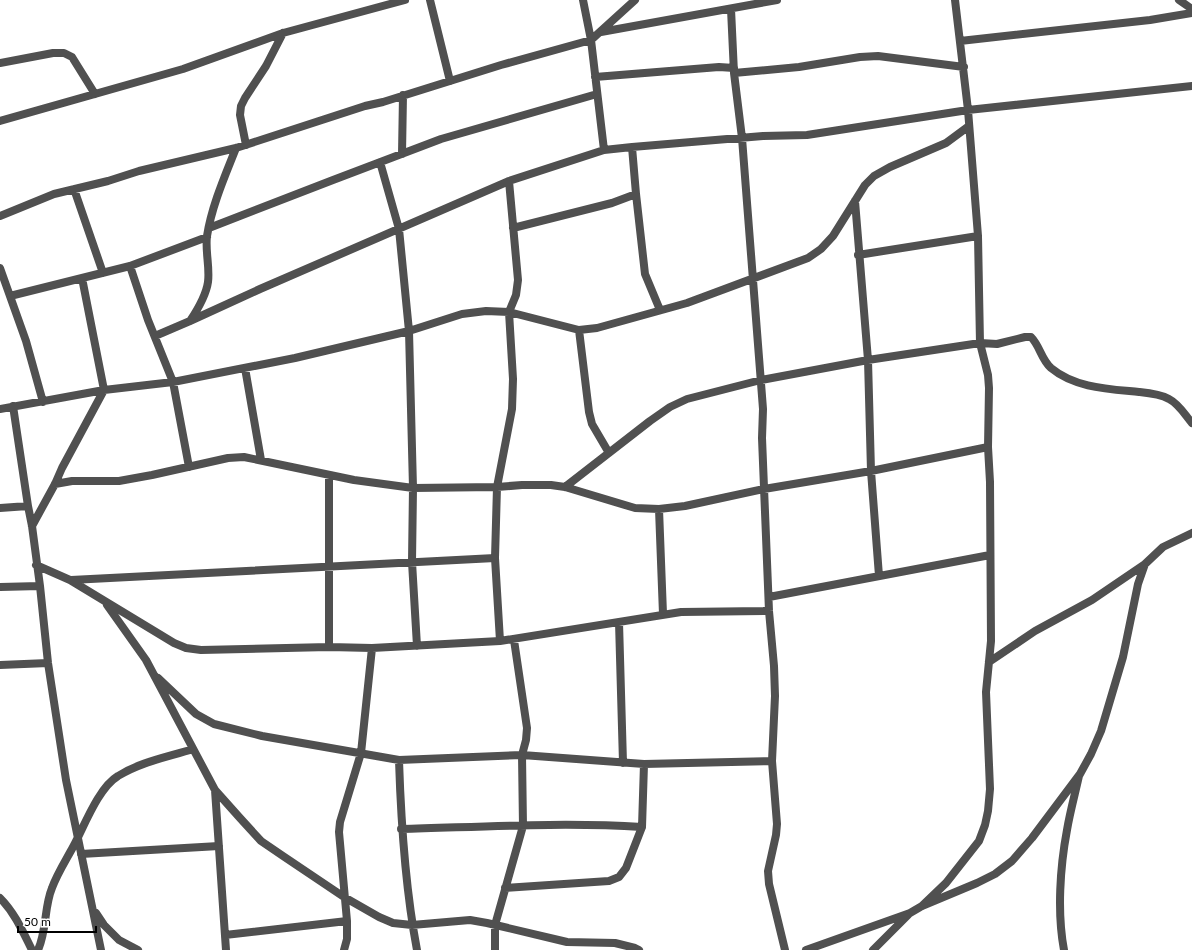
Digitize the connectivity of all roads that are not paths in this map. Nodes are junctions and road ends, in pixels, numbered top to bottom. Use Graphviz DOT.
graph roads {
  1 [pos="405,0"];
  2 [pos="430,0"];
  3 [pos="583,0"];
  4 [pos="635,0"];
  5 [pos="777,0"];
  6 [pos="956,0"];
  7 [pos="1179,0"];
  8 [pos="731,9"];
  9 [pos="1192,9"];
  10 [pos="1192,13"];
  11 [pos="600,32"];
  12 [pos="283,33"];
  13 [pos="591,40"];
  14 [pos="960,41"];
  15 [pos="0,63"];
  16 [pos="964,66"];
  17 [pos="734,70"];
  18 [pos="595,77"];
  19 [pos="450,81"];
  20 [pos="1192,86"];
  21 [pos="95,94"];
  22 [pos="597,94"];
  23 [pos="403,95"];
  24 [pos="968,110"];
  25 [pos="0,121"];
  26 [pos="969,126"];
  27 [pos="742,138"];
  28 [pos="246,145"];
  29 [pos="632,147"];
  30 [pos="236,148"];
  31 [pos="604,150"];
  32 [pos="402,154"];
  33 [pos="380,162"];
  34 [pos="509,181"];
  35 [pos="74,189"];
  36 [pos="636,194"];
  37 [pos="855,201"];
  38 [pos="0,216"];
  39 [pos="209,228"];
  40 [pos="513,228"];
  41 [pos="398,229"];
  42 [pos="978,236"];
  43 [pos="207,237"];
  44 [pos="858,255"];
  45 [pos="130,266"];
  46 [pos="0,268"];
  47 [pos="103,273"];
  48 [pos="82,278"];
  49 [pos="753,278"];
  50 [pos="10,296"];
  51 [pos="660,310"];
  52 [pos="509,312"];
  53 [pos="190,321"];
  54 [pos="579,330"];
  55 [pos="409,331"];
  56 [pos="155,336"];
  57 [pos="980,343"];
  58 [pos="868,360"];
  59 [pos="245,368"];
  60 [pos="761,380"];
  61 [pos="173,382"];
  62 [pos="104,390"];
  63 [pos="43,402"];
  64 [pos="13,406"];
  65 [pos="0,409"];
  66 [pos="1192,423"];
  67 [pos="988,447"];
  68 [pos="609,453"];
  69 [pos="261,460"];
  70 [pos="189,467"];
  71 [pos="871,471"];
  72 [pos="329,475"];
  73 [pos="55,484"];
  74 [pos="497,487"];
  75 [pos="565,487"];
  76 [pos="413,488"];
  77 [pos="764,489"];
  78 [pos="28,506"];
  79 [pos="0,508"];
  80 [pos="660,509"];
  81 [pos="32,526"];
  82 [pos="1192,533"];
  83 [pos="990,555"];
  84 [pos="495,558"];
  85 [pos="412,562"];
  86 [pos="1145,564"];
  87 [pos="36,565"];
  88 [pos="329,566"];
  89 [pos="879,576"];
  90 [pos="70,580"];
  91 [pos="40,586"];
  92 [pos="0,587"];
  93 [pos="768,597"];
  94 [pos="104,601"];
  95 [pos="769,611"];
  96 [pos="663,614"];
  97 [pos="619,622"];
  98 [pos="514,640"];
  99 [pos="500,642"];
  100 [pos="417,646"];
  101 [pos="330,647"];
  102 [pos="372,648"];
  103 [pos="989,662"];
  104 [pos="48,663"];
  105 [pos="0,665"];
  106 [pos="153,673"];
  107 [pos="193,749"];
  108 [pos="361,753"];
  109 [pos="522,755"];
  110 [pos="399,760"];
  111 [pos="772,761"];
  112 [pos="623,763"];
  113 [pos="644,764"];
  114 [pos="1080,774"];
  115 [pos="216,790"];
  116 [pos="523,826"];
  117 [pos="642,827"];
  118 [pos="401,829"];
  119 [pos="78,838"];
  120 [pos="219,846"];
  121 [pos="81,854"];
  122 [pos="505,888"];
  123 [pos="344,897"];
  124 [pos="0,898"];
  125 [pos="922,906"];
  126 [pos="93,907"];
  127 [pos="910,913"];
  128 [pos="347,921"];
  129 [pos="412,924"];
  130 [pos="495,925"];
  131 [pos="225,935"];
  132 [pos="32,950"];
  133 [pos="38,950"];
  134 [pos="101,950"];
  135 [pos="138,950"];
  136 [pos="226,950"];
  137 [pos="344,950"];
  138 [pos="417,950"];
  139 [pos="495,950"];
  140 [pos="639,950"];
  141 [pos="785,950"];
  142 [pos="806,950"];
  143 [pos="873,950"];
  144 [pos="1064,950"];
  1 -- 12 [label="street"];
  2 -- 19 [label="street"];
  3 -- 13 [label="street"];
  4 -- 11 [label="street"];
  5 -- 8 [label="street"];
  6 -- 14 [label="street"];
  7 -- 9 [label="street"];
  8 -- 11 [label="street"];
  8 -- 17 [label="street"];
  10 -- 14 [label="street"];
  11 -- 13 [label="street"];
  12 -- 21 [label="street"];
  12 -- 28 [label="street"];
  13 -- 18 [label="street"];
  13 -- 19 [label="street"];
  14 -- 16 [label="street"];
  15 -- 21 [label="street"];
  16 -- 17 [label="street"];
  16 -- 24 [label="street"];
  17 -- 18 [label="street"];
  17 -- 27 [label="street"];
  18 -- 22 [label="street"];
  19 -- 23 [label="street"];
  20 -- 24 [label="street"];
  21 -- 25 [label="street"];
  22 -- 31 [label="street"];
  22 -- 32 [label="street"];
  23 -- 28 [label="street"];
  23 -- 32 [label="street"];
  24 -- 26 [label="street"];
  24 -- 27 [label="street"];
  26 -- 37 [label="street"];
  26 -- 42 [label="street"];
  27 -- 29 [label="street"];
  27 -- 49 [label="street"];
  28 -- 30 [label="street"];
  29 -- 31 [label="street"];
  29 -- 36 [label="street"];
  30 -- 35 [label="street"];
  30 -- 39 [label="street"];
  31 -- 34 [label="street"];
  32 -- 33 [label="street"];
  33 -- 39 [label="street"];
  33 -- 41 [label="street"];
  34 -- 40 [label="street"];
  34 -- 41 [label="street"];
  35 -- 38 [label="street"];
  35 -- 47 [label="street"];
  36 -- 40 [label="street"];
  36 -- 51 [label="street"];
  37 -- 44 [label="street"];
  37 -- 49 [label="street"];
  39 -- 43 [label="street"];
  40 -- 52 [label="street"];
  41 -- 53 [label="street"];
  41 -- 55 [label="street"];
  42 -- 44 [label="street"];
  42 -- 57 [label="street"];
  43 -- 45 [label="street"];
  43 -- 53 [label="street"];
  44 -- 58 [label="street"];
  45 -- 47 [label="street"];
  45 -- 56 [label="street"];
  46 -- 50 [label="street"];
  47 -- 48 [label="street"];
  48 -- 50 [label="street"];
  48 -- 62 [label="street"];
  49 -- 51 [label="street"];
  49 -- 60 [label="street"];
  50 -- 63 [label="street"];
  51 -- 54 [label="street"];
  52 -- 54 [label="street"];
  52 -- 55 [label="street"];
  52 -- 74 [label="street"];
  53 -- 56 [label="street"];
  54 -- 68 [label="street"];
  55 -- 59 [label="street"];
  55 -- 76 [label="street"];
  56 -- 61 [label="street"];
  57 -- 58 [label="street"];
  57 -- 66 [label="street"];
  57 -- 67 [label="street"];
  58 -- 60 [label="street"];
  58 -- 71 [label="street"];
  59 -- 61 [label="street"];
  59 -- 69 [label="street"];
  60 -- 68 [label="street"];
  60 -- 77 [label="street"];
  61 -- 62 [label="street"];
  61 -- 70 [label="street"];
  62 -- 63 [label="street"];
  62 -- 73 [label="street"];
  63 -- 64 [label="street"];
  64 -- 65 [label="street"];
  64 -- 78 [label="street"];
  67 -- 71 [label="street"];
  67 -- 83 [label="street"];
  68 -- 75 [label="street"];
  69 -- 70 [label="street"];
  69 -- 72 [label="street"];
  70 -- 73 [label="street"];
  71 -- 77 [label="street"];
  71 -- 89 [label="street"];
  72 -- 76 [label="street"];
  72 -- 88 [label="street"];
  73 -- 81 [label="street"];
  74 -- 75 [label="street"];
  74 -- 76 [label="street"];
  74 -- 84 [label="street"];
  75 -- 80 [label="street"];
  76 -- 85 [label="street"];
  77 -- 80 [label="street"];
  77 -- 93 [label="street"];
  78 -- 79 [label="street"];
  78 -- 81 [label="street"];
  80 -- 96 [label="street"];
  81 -- 87 [label="street"];
  82 -- 86 [label="street"];
  83 -- 89 [label="street"];
  83 -- 103 [label="street"];
  84 -- 85 [label="street"];
  84 -- 99 [label="street"];
  85 -- 88 [label="street"];
  85 -- 100 [label="street"];
  86 -- 103 [label="street"];
  86 -- 114 [label="street"];
  87 -- 90 [label="street"];
  87 -- 91 [label="street"];
  88 -- 90 [label="street"];
  88 -- 101 [label="street"];
  89 -- 93 [label="street"];
  90 -- 94 [label="street"];
  91 -- 92 [label="street"];
  91 -- 104 [label="street"];
  93 -- 95 [label="street"];
  94 -- 101 [label="street"];
  94 -- 106 [label="street"];
  95 -- 96 [label="street"];
  95 -- 111 [label="street"];
  96 -- 97 [label="street"];
  97 -- 98 [label="street"];
  97 -- 112 [label="street"];
  98 -- 99 [label="street"];
  98 -- 109 [label="street"];
  99 -- 100 [label="street"];
  100 -- 102 [label="street"];
  101 -- 102 [label="street"];
  102 -- 108 [label="street"];
  103 -- 125 [label="street"];
  104 -- 105 [label="street"];
  104 -- 119 [label="street"];
  106 -- 107 [label="street"];
  106 -- 108 [label="street"];
  107 -- 115 [label="street"];
  107 -- 119 [label="street"];
  108 -- 110 [label="street"];
  108 -- 123 [label="street"];
  109 -- 110 [label="street"];
  109 -- 112 [label="street"];
  109 -- 116 [label="street"];
  110 -- 118 [label="street"];
  111 -- 113 [label="street"];
  111 -- 141 [label="street"];
  112 -- 113 [label="street"];
  113 -- 117 [label="street"];
  114 -- 125 [label="street"];
  114 -- 144 [label="street"];
  115 -- 120 [label="street"];
  115 -- 123 [label="street"];
  116 -- 117 [label="street"];
  116 -- 118 [label="street"];
  116 -- 122 [label="street"];
  117 -- 122 [label="street"];
  118 -- 129 [label="street"];
  119 -- 121 [label="street"];
  119 -- 133 [label="street"];
  120 -- 121 [label="street"];
  120 -- 131 [label="street"];
  121 -- 126 [label="street"];
  122 -- 130 [label="street"];
  123 -- 128 [label="street"];
  123 -- 129 [label="street"];
  124 -- 132 [label="street"];
  125 -- 127 [label="street"];
  126 -- 134 [label="street"];
  126 -- 135 [label="street"];
  127 -- 142 [label="street"];
  127 -- 143 [label="street"];
  128 -- 131 [label="street"];
  128 -- 137 [label="street"];
  129 -- 130 [label="street"];
  129 -- 138 [label="street"];
  130 -- 139 [label="street"];
  130 -- 140 [label="street"];
  131 -- 136 [label="street"];
}
